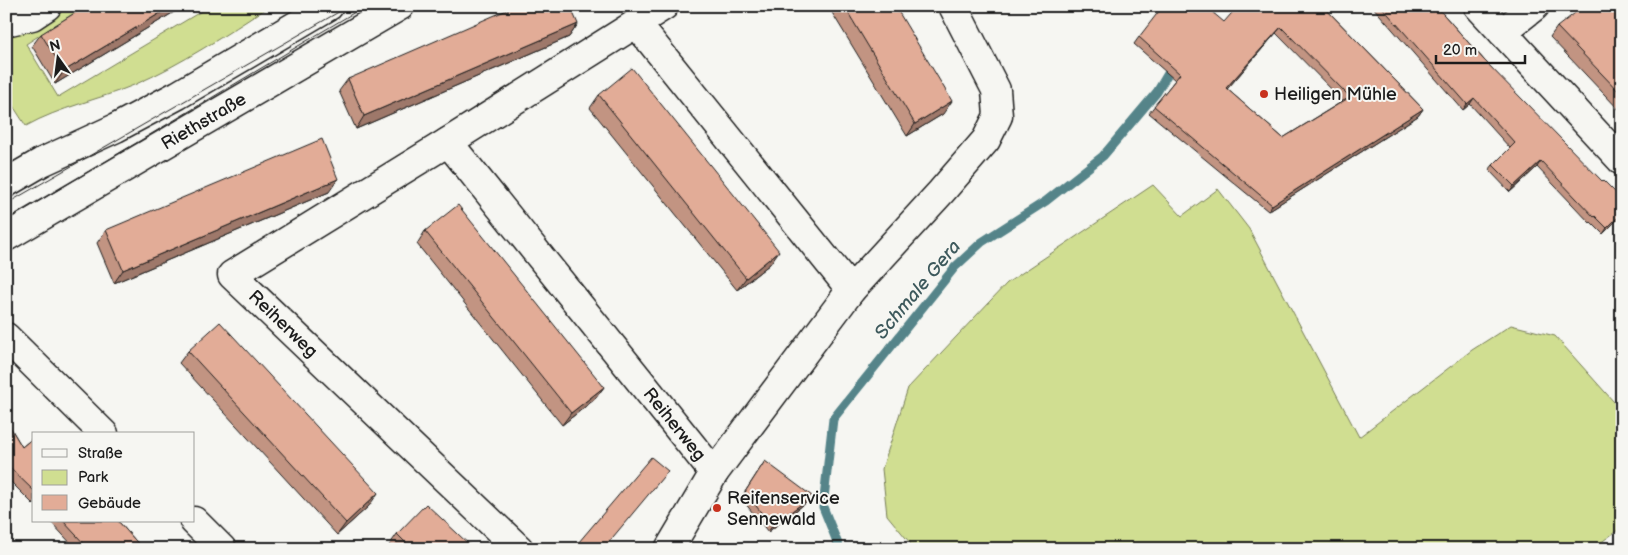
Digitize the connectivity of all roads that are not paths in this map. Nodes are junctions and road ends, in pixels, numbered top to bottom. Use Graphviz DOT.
graph roads {
  1 [pos="47,6"];
  2 [pos="329,6"];
  3 [pos="664,6"];
  4 [pos="953,6"];
  5 [pos="1478,6"];
  6 [pos="1535,6"];
  7 [pos="391,8"];
  8 [pos="6,20"];
  9 [pos="636,23"];
  10 [pos="1502,32"];
  11 [pos="448,142"];
  12 [pos="1622,161"];
  13 [pos="6,183"];
  14 [pos="6,237"];
  15 [pos="851,290"];
  16 [pos="6,338"];
  17 [pos="102,432"];
  18 [pos="714,473"];
  19 [pos="195,522"];
  20 [pos="222,549"];
  21 [pos="519,549"];
  22 [pos="669,549"];
  1 -- 8 [label="street"];
  2 -- 13 [label="street, Riethstraße"];
  3 -- 9 [label="street, Reiherweg"];
  4 -- 15 [label="street, Reiherweg"];
  5 -- 10 [label="street"];
  6 -- 10 [label="street"];
  7 -- 14 [label="street, Riethstraße"];
  9 -- 11 [label="street, Reiherweg"];
  9 -- 15 [label="street"];
  10 -- 12 [label="street"];
  11 -- 18 [label="street, Reiherweg"];
  11 -- 21 [label="street, Reiherweg"];
  15 -- 18 [label="street, Reiherweg"];
  16 -- 17 [label="street"];
  18 -- 22 [label="street, Reiherweg"];
  19 -- 20 [label="street"];
}
